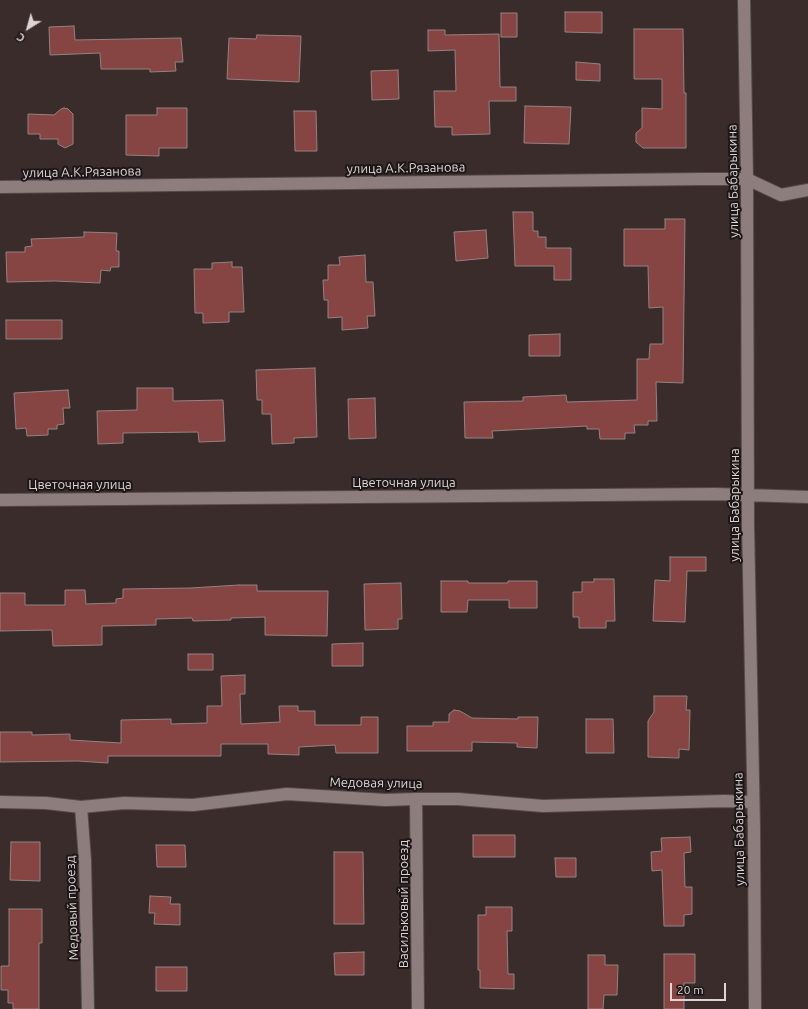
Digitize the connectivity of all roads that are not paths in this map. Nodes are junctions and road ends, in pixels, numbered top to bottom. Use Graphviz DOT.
graph roads {
  1 [pos="744,0"];
  2 [pos="747,179"];
  3 [pos="0,187"];
  4 [pos="808,190"];
  5 [pos="748,496"];
  6 [pos="808,497"];
  7 [pos="0,500"];
  8 [pos="416,798"];
  9 [pos="0,802"];
  10 [pos="752,802"];
  11 [pos="80,807"];
  12 [pos="88,1009"];
  13 [pos="418,1009"];
  14 [pos="755,1009"];
  1 -- 2 [label="street, улица Бабарыкина"];
  2 -- 3 [label="street, улица А.К.Рязанова"];
  2 -- 4 [label="street, улица А.К.Рязанова"];
  2 -- 5 [label="street, улица Бабарыкина"];
  5 -- 6 [label="street, Цветочная улица"];
  5 -- 7 [label="street, Цветочная улица"];
  5 -- 10 [label="street, улица Бабарыкина"];
  8 -- 10 [label="street, Медовая улица"];
  8 -- 11 [label="street, Медовая улица"];
  8 -- 13 [label="street, Васильковый проезд"];
  9 -- 11 [label="street, Медовая улица"];
  10 -- 14 [label="street, улица Бабарыкина"];
  11 -- 12 [label="street, Медовый проезд"];
}
